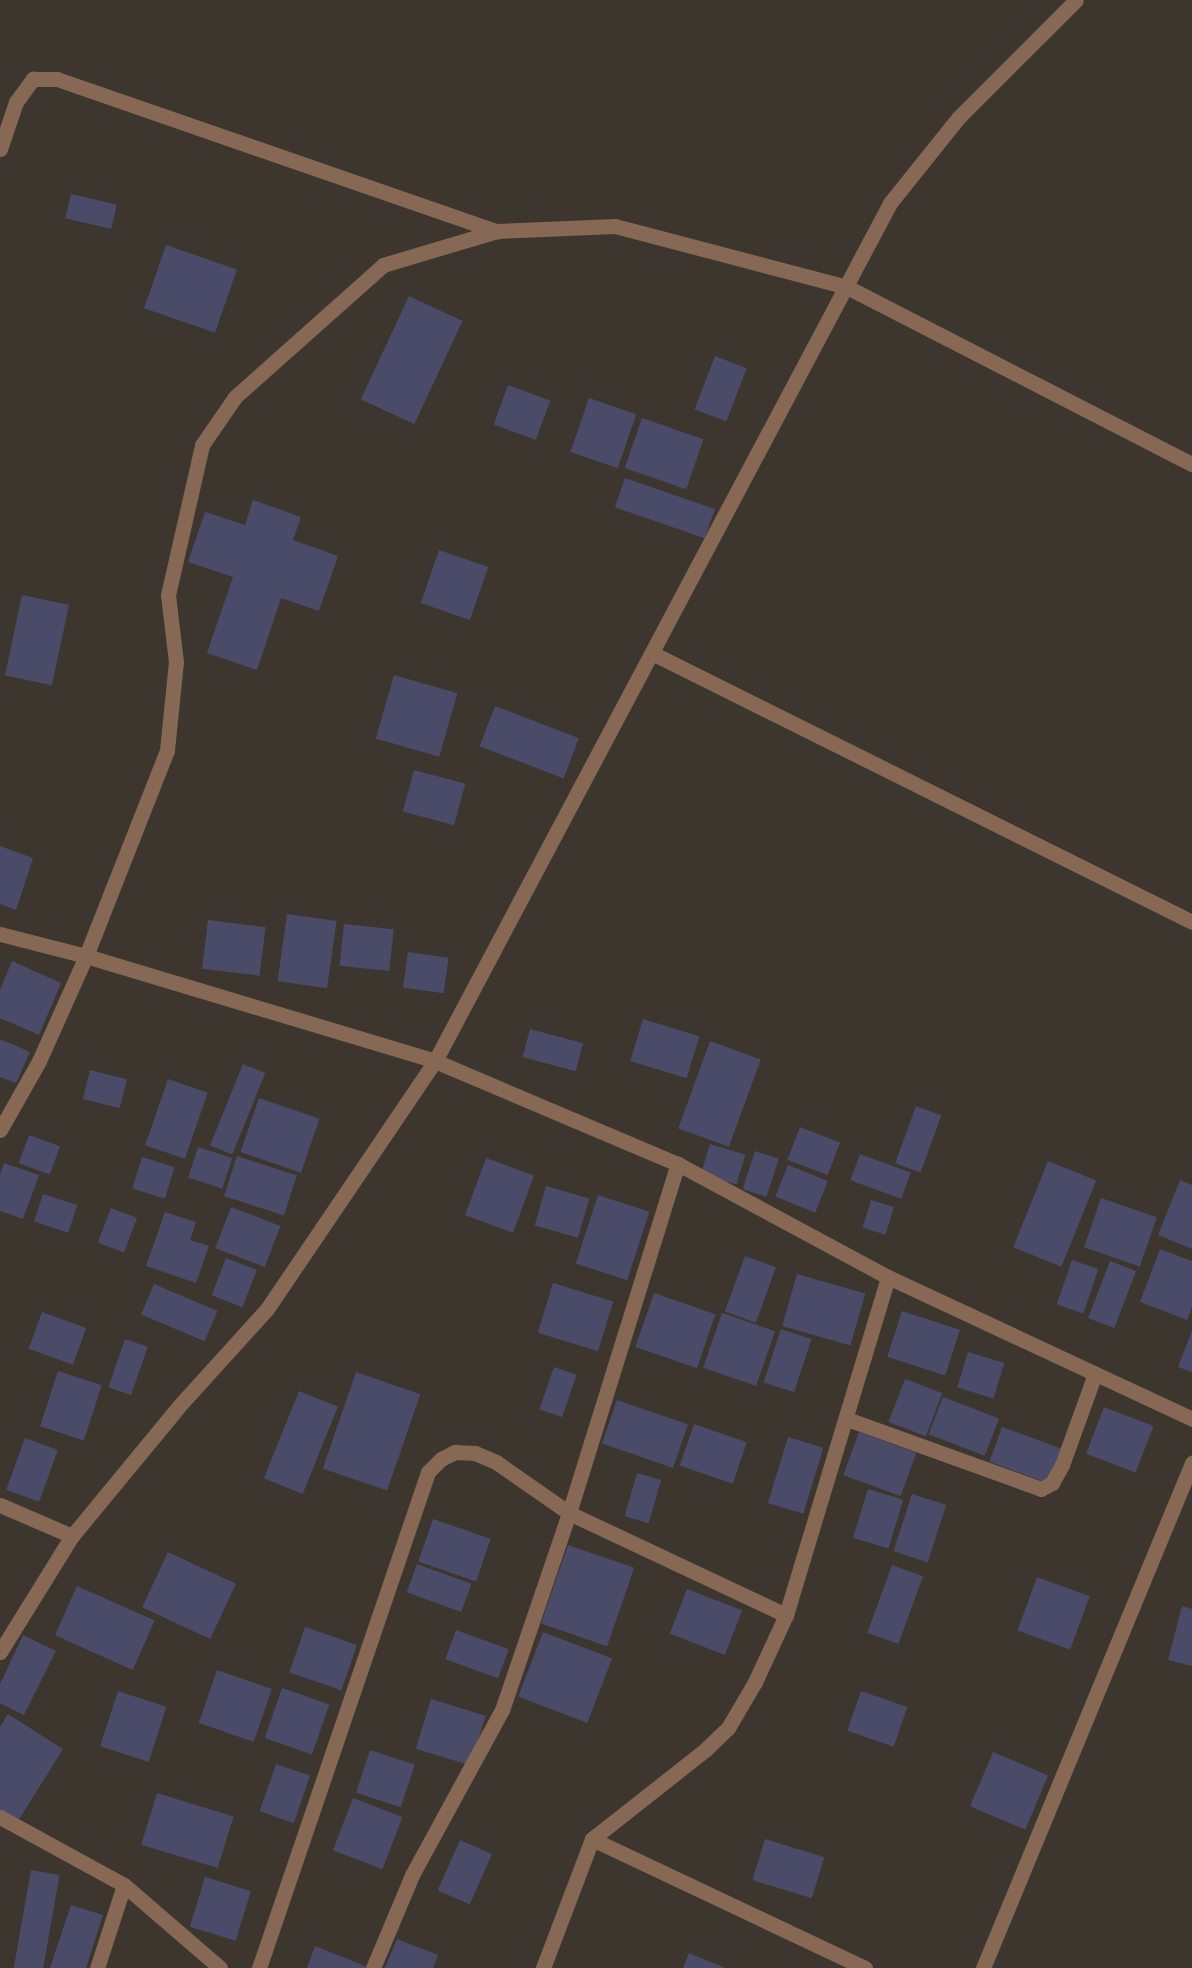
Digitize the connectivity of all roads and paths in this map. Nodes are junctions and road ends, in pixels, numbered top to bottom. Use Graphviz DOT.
graph roads {
  1 [pos="1076,0"];
  2 [pos="0,149"];
  3 [pos="497,231"];
  4 [pos="847,286"];
  5 [pos="1192,464"];
  6 [pos="652,653"];
  7 [pos="1192,922"];
  8 [pos="0,934"];
  9 [pos="86,956"];
  10 [pos="435,1061"];
  11 [pos="0,1130"];
  12 [pos="678,1164"];
  13 [pos="888,1277"];
  14 [pos="1095,1374"];
  15 [pos="847,1419"];
  16 [pos="1192,1419"];
  17 [pos="1192,1463"];
  18 [pos="0,1505"];
  19 [pos="569,1513"];
  20 [pos="72,1536"];
  21 [pos="786,1615"];
  22 [pos="0,1652"];
  23 [pos="0,1817"];
  24 [pos="592,1839"];
  25 [pos="124,1885"];
  26 [pos="97,1968"];
  27 [pos="220,1968"];
  28 [pos="259,1968"];
  29 [pos="373,1968"];
  30 [pos="543,1968"];
  31 [pos="865,1968"];
  32 [pos="983,1968"];
  1 -- 4 [label="street"];
  2 -- 3 [label="street"];
  3 -- 4 [label="street"];
  3 -- 9 [label="street"];
  4 -- 5 [label="street"];
  4 -- 6 [label="street"];
  6 -- 7 [label="street"];
  6 -- 10 [label="street"];
  8 -- 9 [label="street"];
  9 -- 10 [label="street"];
  9 -- 11 [label="street"];
  10 -- 12 [label="street"];
  10 -- 20 [label="street"];
  12 -- 13 [label="street"];
  12 -- 19 [label="street"];
  13 -- 14 [label="street"];
  13 -- 15 [label="street"];
  14 -- 15 [label="street"];
  14 -- 16 [label="street"];
  15 -- 21 [label="street"];
  17 -- 32 [label="street"];
  18 -- 20 [label="street"];
  19 -- 21 [label="street"];
  19 -- 28 [label="street"];
  19 -- 29 [label="street"];
  20 -- 22 [label="street"];
  21 -- 24 [label="street"];
  23 -- 25 [label="street"];
  24 -- 30 [label="street"];
  24 -- 31 [label="street"];
  25 -- 26 [label="street"];
  25 -- 27 [label="street"];
}
